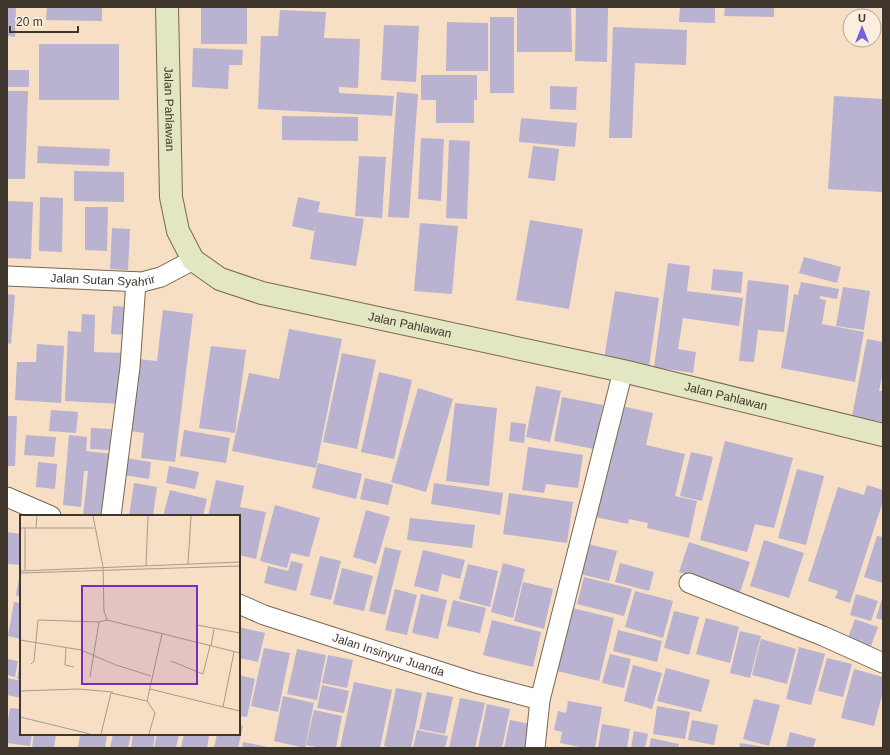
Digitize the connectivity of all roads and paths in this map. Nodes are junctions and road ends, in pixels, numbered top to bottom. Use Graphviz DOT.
graph roads {
  1 [pos="167,7"];
  2 [pos="193,260"];
  3 [pos="7,276"];
  4 [pos="139,282"];
  5 [pos="623,371"];
  6 [pos="883,435"];
  7 [pos="7,497"];
  8 [pos="49,515"];
  9 [pos="111,515"];
  10 [pos="689,583"];
  11 [pos="240,604"];
  12 [pos="883,663"];
  13 [pos="540,700"];
  14 [pos="535,748"];
  1 -- 2 [label="main road, Jalan Pahlawan"];
  2 -- 4 [label="street, Jalan Sutan Syahrir"];
  2 -- 5 [label="main road, Jalan Pahlawan"];
  3 -- 4 [label="street, Jalan Sutan Syahrir"];
  4 -- 9 [label="street"];
  5 -- 6 [label="main road, Jalan Pahlawan"];
  5 -- 13 [label="street"];
  7 -- 8 [label="street"];
  10 -- 12 [label="street"];
  11 -- 13 [label="street, Jalan Insinyur Juanda"];
  13 -- 14 [label="street"];
}
